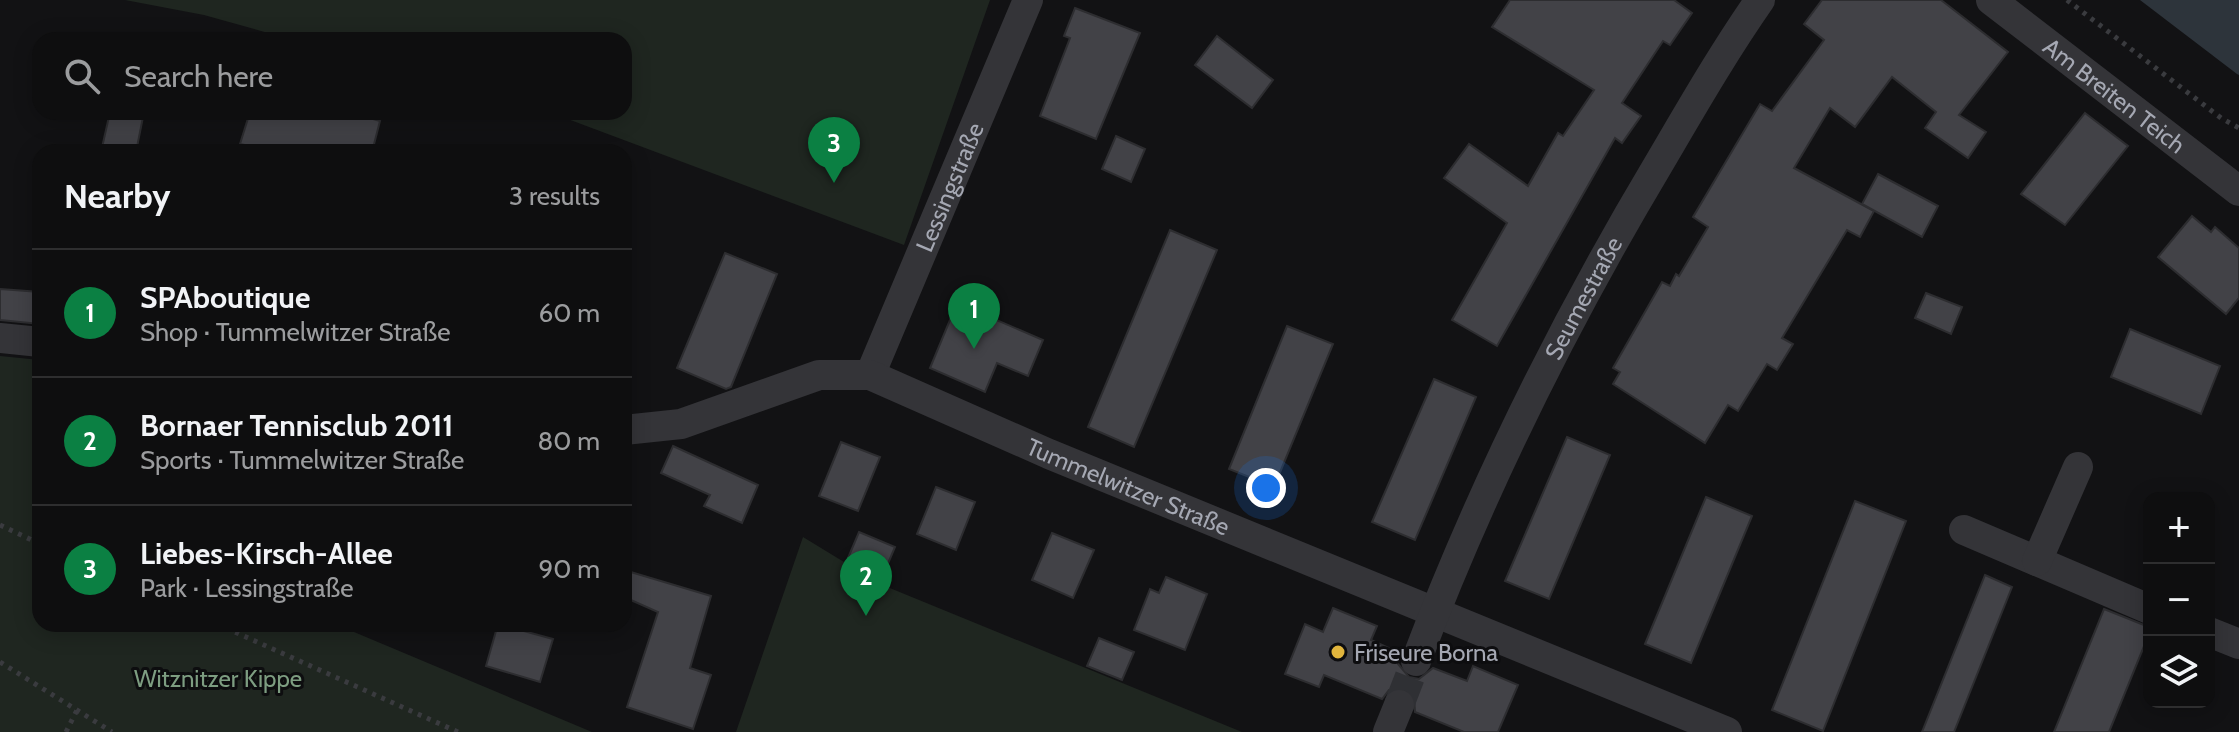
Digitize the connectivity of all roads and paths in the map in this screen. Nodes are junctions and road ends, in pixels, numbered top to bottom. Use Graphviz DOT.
graph roads {
  1 [pos="1028,0"];
  2 [pos="1760,0"];
  3 [pos="1991,0"];
  4 [pos="2067,0"];
  5 [pos="2239,128"];
  6 [pos="2239,191"];
  7 [pos="0,338"];
  8 [pos="32,341"];
  9 [pos="870,375"];
  10 [pos="632,429"];
  11 [pos="2078,467"];
  12 [pos="0,525"];
  13 [pos="1964,530"];
  14 [pos="32,540"];
  15 [pos="2037,561"];
  16 [pos="2143,606"];
  17 [pos="1435,611"];
  18 [pos="235,632"];
  19 [pos="2215,634"];
  20 [pos="2239,644"];
  21 [pos="1416,661"];
  22 [pos="0,662"];
  23 [pos="77,710"];
  24 [pos="66,732"];
  25 [pos="112,732"];
  26 [pos="458,732"];
  27 [pos="1727,732"];
  1 -- 9 [label="street, Lessingstraße"];
  2 -- 17 [label="street, Seumestraße"];
  3 -- 6 [label="street, Am Breiten Teich"];
  4 -- 5 [label="path"];
  7 -- 8 [label="street"];
  9 -- 10 [label="street, Tummelwitzer Straße"];
  9 -- 17 [label="street, Tummelwitzer Straße"];
  11 -- 15 [label="street"];
  12 -- 14 [label="path"];
  13 -- 15 [label="street"];
  15 -- 16 [label="street"];
  17 -- 21 [label="street"];
  17 -- 27 [label="street, Tummelwitzer Straße"];
  18 -- 26 [label="path"];
  19 -- 20 [label="street"];
  22 -- 23 [label="path"];
  23 -- 24 [label="path"];
  23 -- 25 [label="path"];
}
